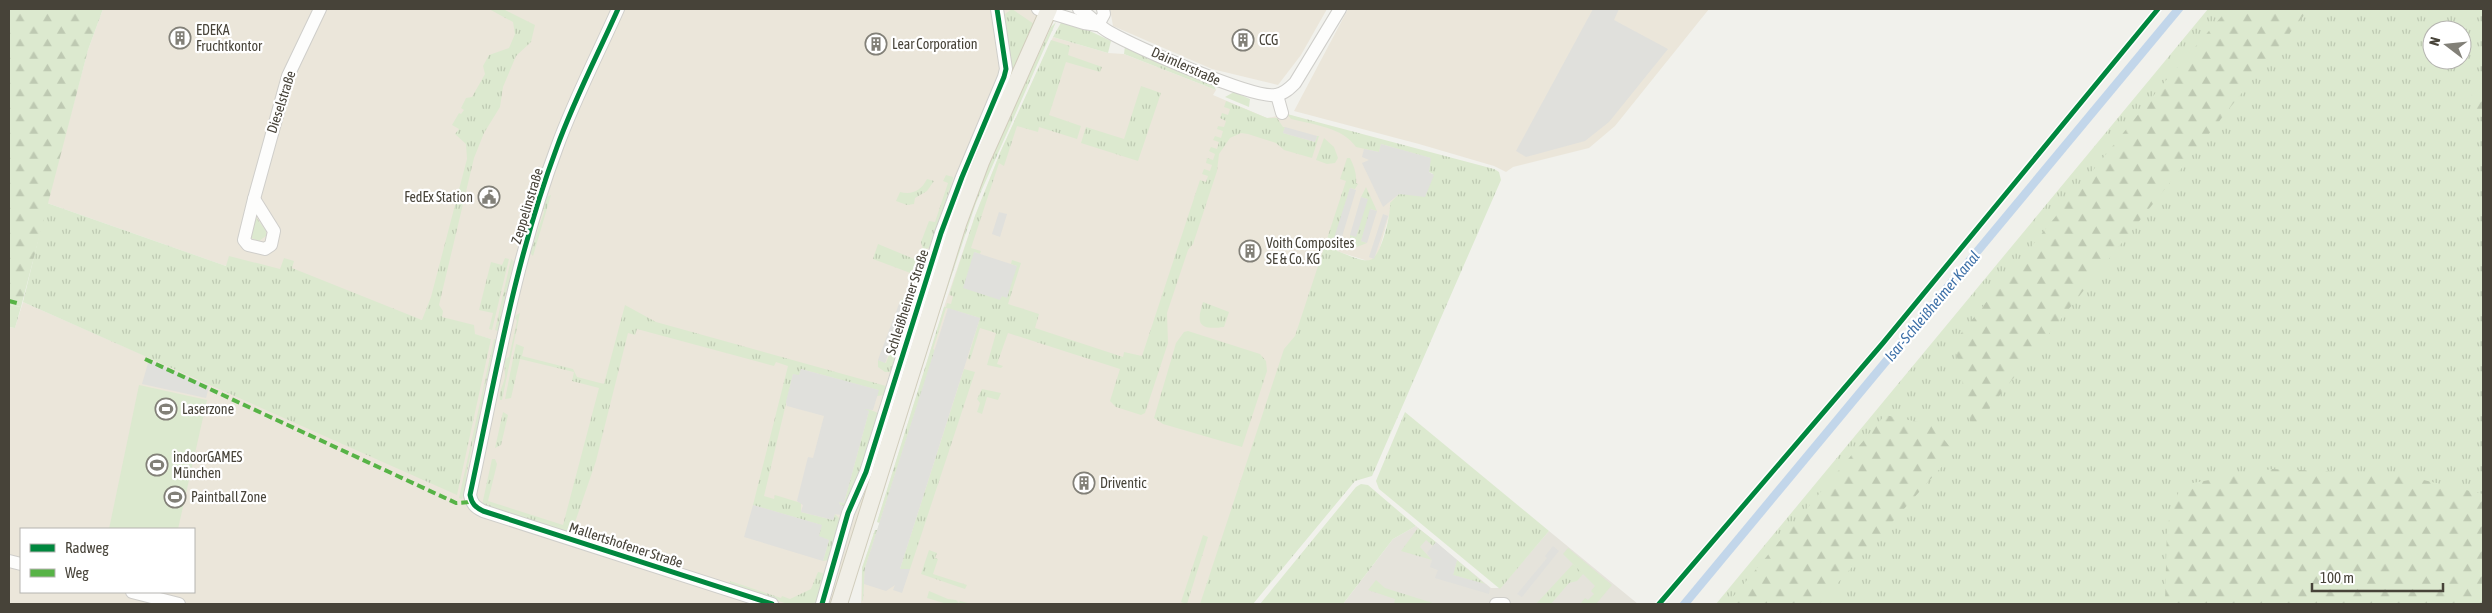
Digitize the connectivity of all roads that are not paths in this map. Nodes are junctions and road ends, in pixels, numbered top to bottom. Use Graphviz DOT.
graph roads {
  1 [pos="320,9"];
  2 [pos="618,9"];
  3 [pos="997,9"];
  4 [pos="1103,9"];
  5 [pos="1340,9"];
  6 [pos="1045,10"];
  7 [pos="1083,10"];
  8 [pos="1098,24"];
  9 [pos="1277,95"];
  10 [pos="1282,113"];
  11 [pos="254,200"];
  12 [pos="474,506"];
  13 [pos="136,593"];
  14 [pos="171,603"];
  15 [pos="772,604"];
  16 [pos="822,604"];
  17 [pos="839,604"];
  18 [pos="1496,604"];
  19 [pos="1504,604"];
  1 -- 11 [label="street, Dieselstraße"];
  2 -- 12 [label="street, Zeppelinstraße"];
  3 -- 16 [label="street, Schleißheimer Straße"];
  4 -- 8 [label="street"];
  5 -- 9 [label="street"];
  6 -- 8 [label="street, Daimlerstraße"];
  6 -- 17 [label="main road, Schleißheimer Straße"];
  7 -- 8 [label="street, Daimlerstraße"];
  8 -- 9 [label="street, Daimlerstraße"];
  9 -- 10 [label="street"];
  12 -- 15 [label="street, Mallertshofener Straße"];
  13 -- 14 [label="street"];
  18 -- 19 [label="street"];
}
